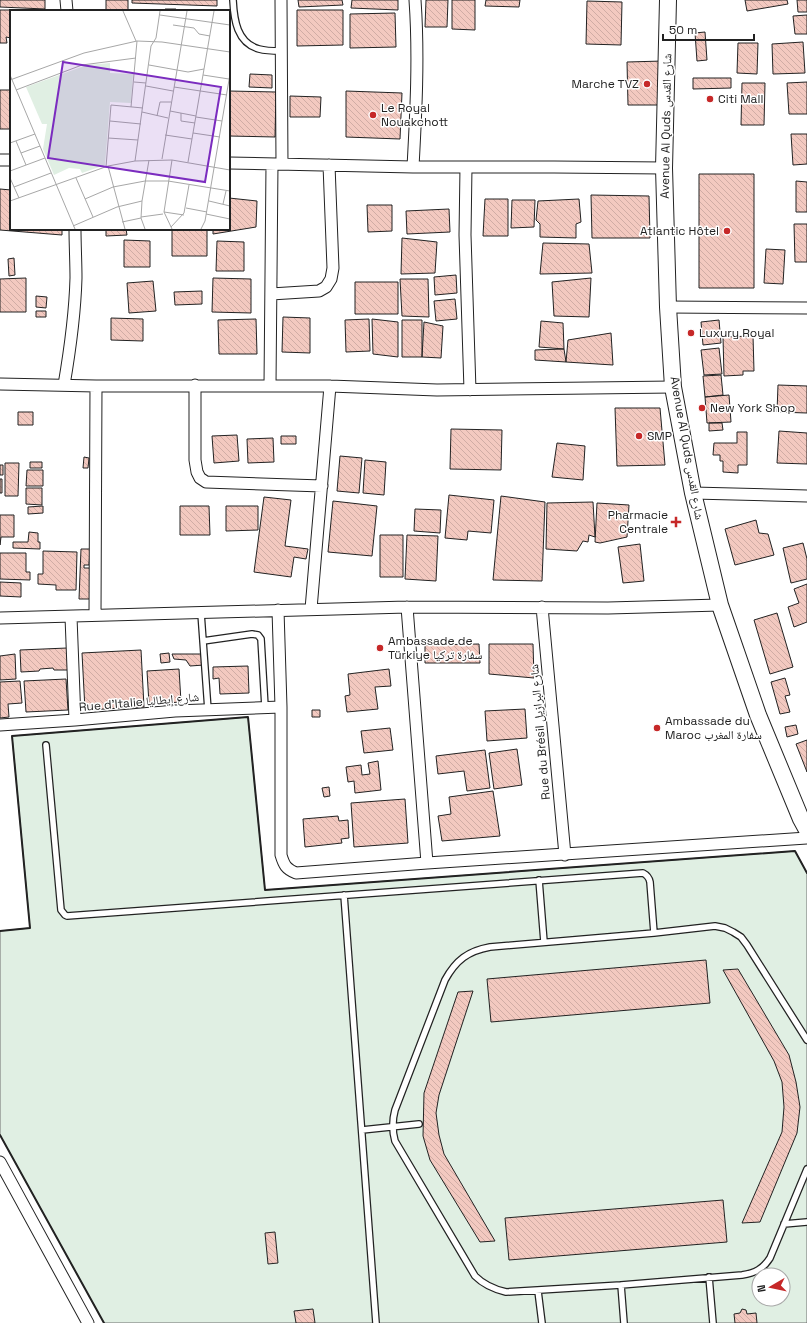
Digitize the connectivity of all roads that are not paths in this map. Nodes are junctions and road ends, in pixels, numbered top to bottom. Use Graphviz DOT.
graph roads {
  1 [pos="66,0"];
  2 [pos="233,0"];
  3 [pos="281,0"];
  4 [pos="415,0"];
  5 [pos="668,0"];
  6 [pos="67,10"];
  7 [pos="282,51"];
  8 [pos="230,163"];
  9 [pos="277,164"];
  10 [pos="329,165"];
  11 [pos="413,167"];
  12 [pos="466,167"];
  13 [pos="664,168"];
  14 [pos="75,230"];
  15 [pos="271,294"];
  16 [pos="668,307"];
  17 [pos="807,308"];
  18 [pos="0,384"];
  19 [pos="195,385"];
  20 [pos="270,385"];
  21 [pos="64,386"];
  22 [pos="96,386"];
  23 [pos="330,386"];
  24 [pos="673,387"];
  25 [pos="470,390"];
  26 [pos="322,486"];
  27 [pos="693,493"];
  28 [pos="807,496"];
  29 [pos="720,605"];
  30 [pos="407,607"];
  31 [pos="542,607"];
  32 [pos="311,609"];
  33 [pos="278,610"];
  34 [pos="201,612"];
  35 [pos="95,615"];
  36 [pos="70,616"];
  37 [pos="0,618"];
  38 [pos="203,640"];
  39 [pos="266,707"];
  40 [pos="280,707"];
  41 [pos="208,710"];
  42 [pos="75,720"];
  43 [pos="0,726"];
  44 [pos="46,745"];
  45 [pos="805,822"];
  46 [pos="807,838"];
  47 [pos="565,855"];
  48 [pos="427,863"];
  49 [pos="539,880"];
  50 [pos="344,896"];
  51 [pos="654,933"];
  52 [pos="544,942"];
  53 [pos="807,1040"];
  54 [pos="419,1124"];
  55 [pos="392,1127"];
  56 [pos="362,1130"];
  57 [pos="0,1162"];
  58 [pos="807,1169"];
  59 [pos="807,1222"];
  60 [pos="784,1224"];
  61 [pos="709,1277"];
  62 [pos="621,1285"];
  63 [pos="538,1291"];
  64 [pos="88,1323"];
  65 [pos="376,1323"];
  66 [pos="542,1323"];
  67 [pos="624,1323"];
  68 [pos="713,1323"];
  1 -- 6 [label="street"];
  2 -- 7 [label="lane"];
  3 -- 7 [label="street"];
  4 -- 11 [label="street"];
  5 -- 13 [label="street, Avenue Al Quds شارع القدس"];
  7 -- 9 [label="street"];
  8 -- 9 [label="street"];
  9 -- 10 [label="street"];
  9 -- 15 [label="street"];
  10 -- 11 [label="street"];
  10 -- 15 [label="street"];
  11 -- 12 [label="street"];
  12 -- 13 [label="street"];
  12 -- 25 [label="street"];
  13 -- 16 [label="street, Avenue Al Quds شارع القدس"];
  14 -- 21 [label="street"];
  15 -- 20 [label="street"];
  16 -- 17 [label="street"];
  16 -- 24 [label="street, Avenue Al Quds شارع القدس"];
  18 -- 21 [label="street"];
  19 -- 20 [label="street"];
  19 -- 22 [label="street"];
  19 -- 26 [label="street"];
  20 -- 23 [label="street"];
  21 -- 22 [label="street"];
  22 -- 35 [label="street"];
  23 -- 25 [label="street"];
  23 -- 26 [label="street"];
  24 -- 25 [label="street"];
  24 -- 27 [label="street, Avenue Al Quds شارع القدس"];
  26 -- 32 [label="street"];
  27 -- 28 [label="street"];
  27 -- 29 [label="street, Avenue Al Quds شارع القدس"];
  29 -- 31 [label="street"];
  29 -- 45 [label="street, Avenue Al Quds شارع القدس"];
  30 -- 31 [label="street"];
  30 -- 32 [label="street"];
  30 -- 48 [label="street"];
  31 -- 47 [label="street, Rue du Brésil شارع البرازيل"];
  32 -- 33 [label="street"];
  33 -- 34 [label="street"];
  33 -- 40 [label="street"];
  34 -- 35 [label="street"];
  34 -- 38 [label="lane"];
  35 -- 36 [label="street"];
  36 -- 37 [label="street"];
  36 -- 42 [label="street"];
  38 -- 39 [label="lane"];
  38 -- 41 [label="lane"];
  39 -- 40 [label="street, Rue d'Italie شارع إيطاليا"];
  39 -- 41 [label="street, Rue d'Italie شارع إيطاليا"];
  40 -- 48 [label="street"];
  41 -- 42 [label="street, Rue d'Italie شارع إيطاليا"];
  42 -- 43 [label="street, Rue d'Italie شارع إيطاليا"];
  44 -- 50 [label="lane"];
  46 -- 47 [label="street"];
  47 -- 48 [label="street"];
  49 -- 50 [label="lane"];
  49 -- 51 [label="lane"];
  49 -- 52 [label="lane"];
  50 -- 56 [label="lane"];
  51 -- 52 [label="lane"];
  51 -- 53 [label="lane"];
  52 -- 55 [label="lane"];
  54 -- 55 [label="lane"];
  55 -- 56 [label="lane"];
  55 -- 63 [label="lane"];
  56 -- 65 [label="lane"];
  57 -- 64 [label="street"];
  58 -- 60 [label="lane"];
  59 -- 60 [label="lane"];
  60 -- 61 [label="lane"];
  61 -- 62 [label="lane"];
  61 -- 68 [label="lane"];
  62 -- 63 [label="lane"];
  62 -- 67 [label="lane"];
  63 -- 66 [label="lane"];
}
